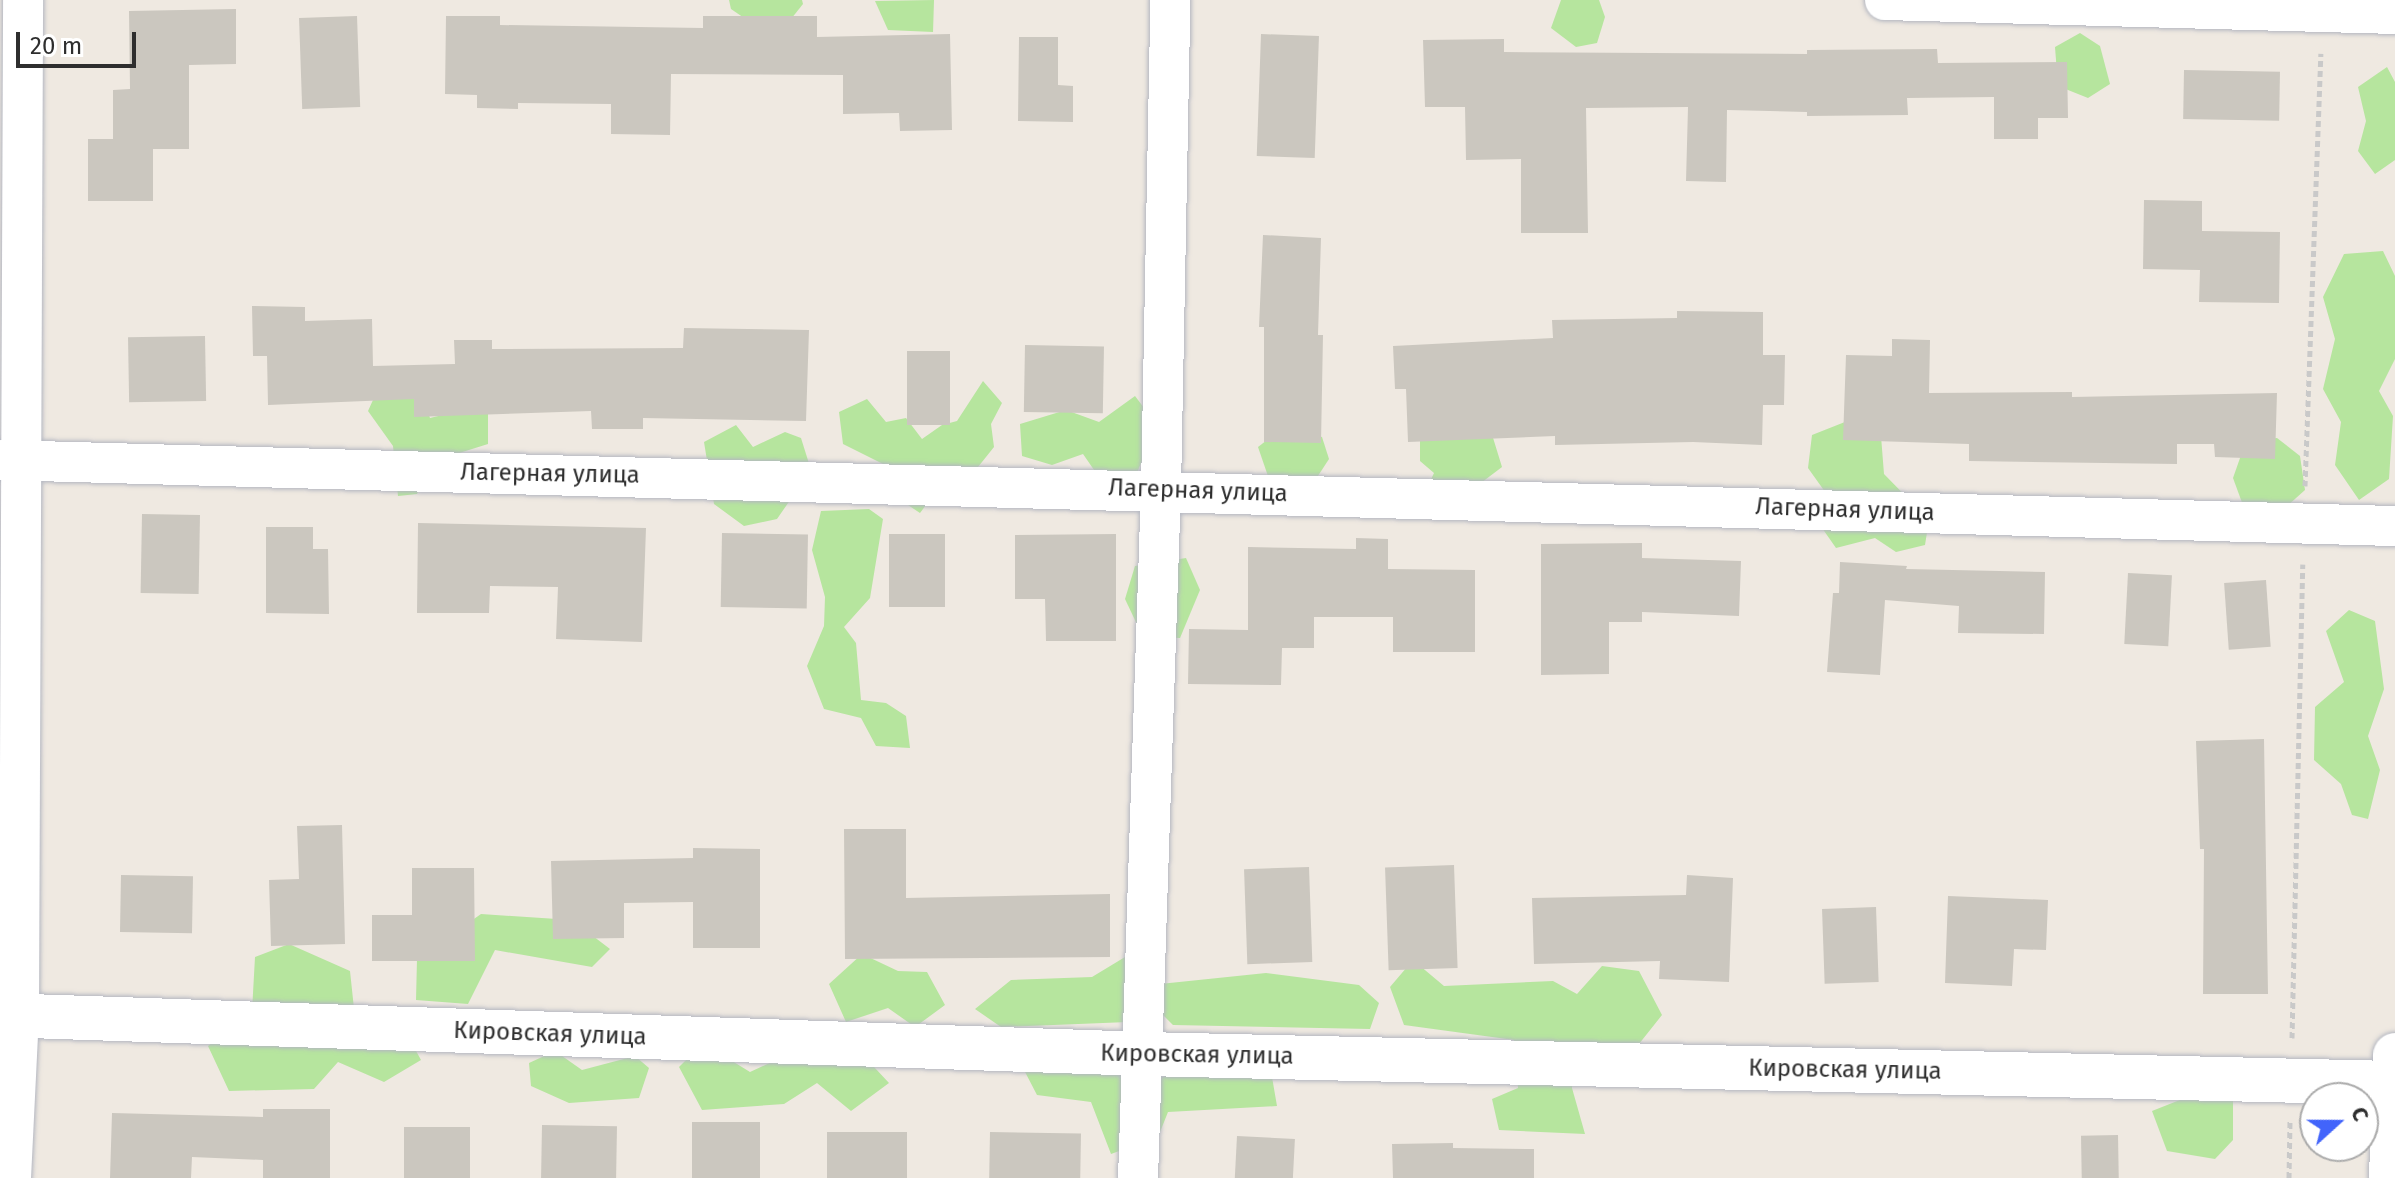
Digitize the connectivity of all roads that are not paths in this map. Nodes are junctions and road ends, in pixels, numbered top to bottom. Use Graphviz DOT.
graph roads {
  1 [pos="23,0"];
  2 [pos="1170,0"];
  3 [pos="1885,0"];
  4 [pos="2395,14"];
  5 [pos="10,460"];
  6 [pos="1161,490"];
  7 [pos="2395,526"];
  8 [pos="9,1015"];
  9 [pos="1144,1054"];
  10 [pos="2395,1055"];
  11 [pos="2395,1083"];
  12 [pos="11,1178"];
  13 [pos="1138,1178"];
  14 [pos="2391,1178"];
  1 -- 5 [label="street"];
  2 -- 6 [label="street"];
  3 -- 4 [label="street"];
  5 -- 6 [label="street, Лагерная улица"];
  5 -- 8 [label="street"];
  6 -- 7 [label="street, Лагерная улица"];
  6 -- 9 [label="street"];
  8 -- 9 [label="street, Кировская улица"];
  8 -- 12 [label="street"];
  9 -- 11 [label="street, Кировская улица"];
  9 -- 13 [label="street"];
  10 -- 11 [label="street"];
  11 -- 14 [label="street"];
}
